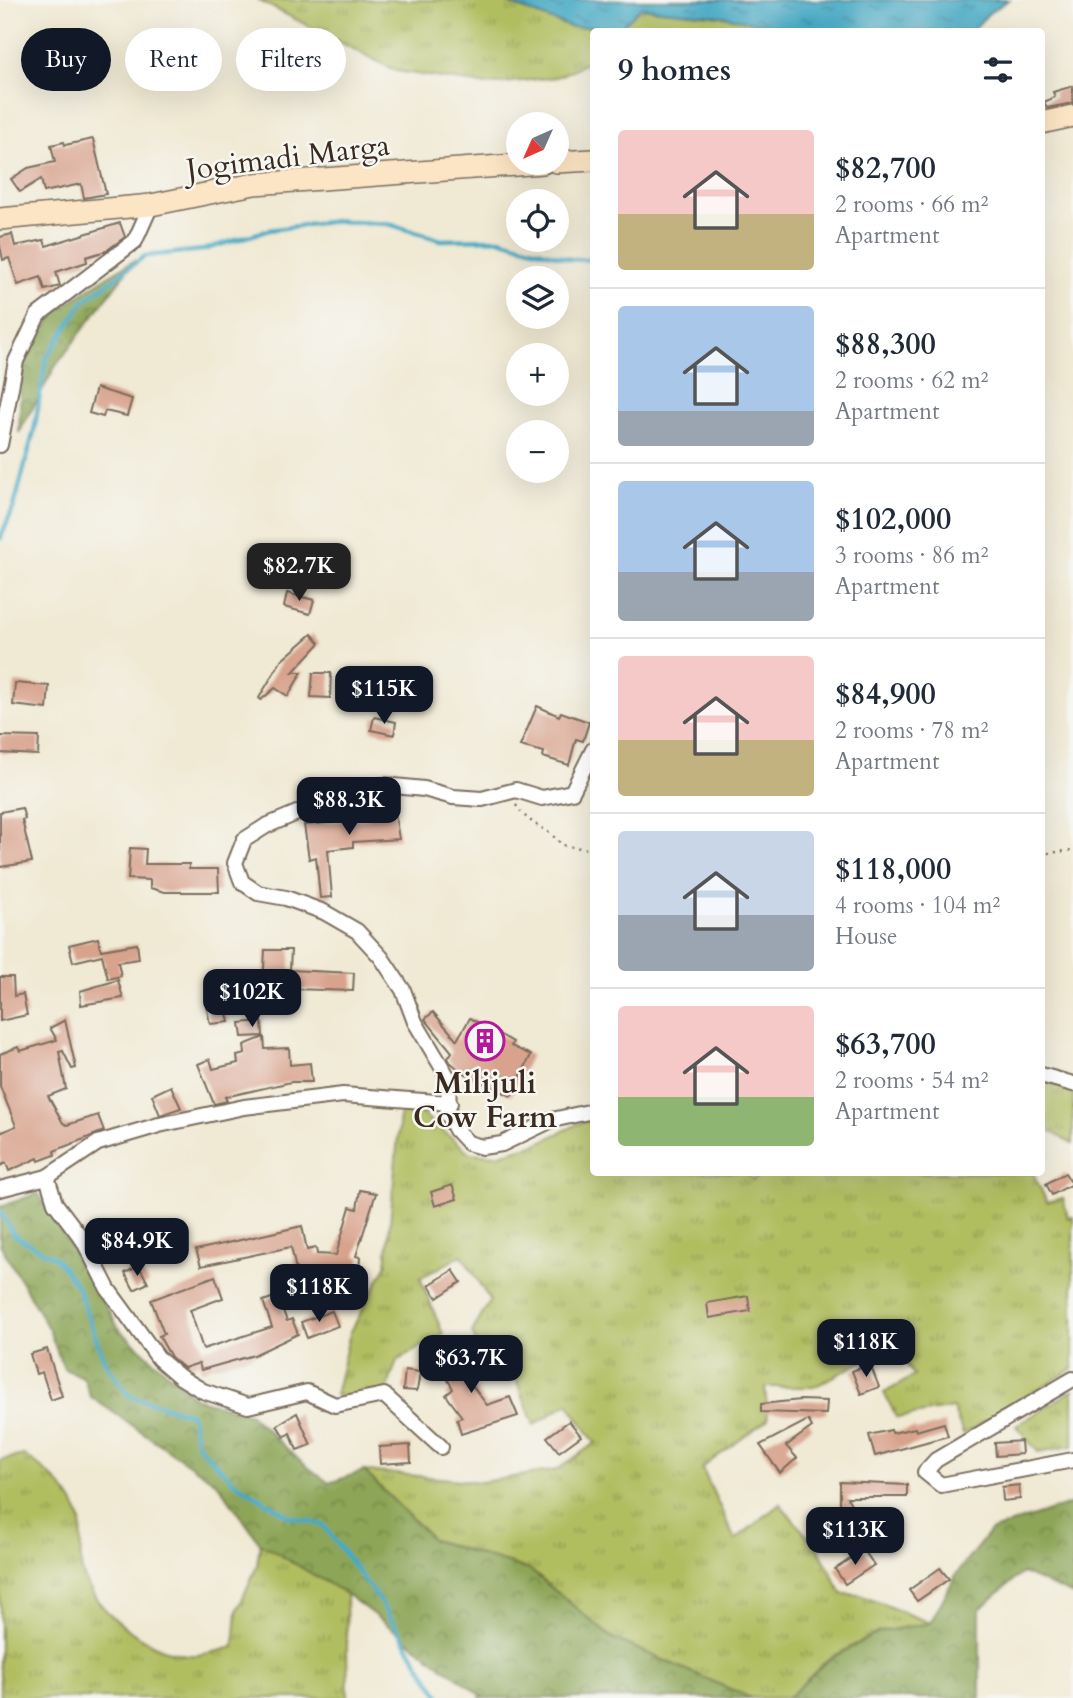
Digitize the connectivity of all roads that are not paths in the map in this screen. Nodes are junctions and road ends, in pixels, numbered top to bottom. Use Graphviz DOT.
graph roads {
  1 [pos="1073,116"];
  2 [pos="1045,122"];
  3 [pos="590,160"];
  4 [pos="569,161"];
  5 [pos="506,166"];
  6 [pos="151,205"];
  7 [pos="0,219"];
  8 [pos="0,444"];
  9 [pos="590,756"];
  10 [pos="1045,1075"];
  11 [pos="1073,1084"];
  12 [pos="450,1103"];
  13 [pos="590,1112"];
  14 [pos="47,1177"];
  15 [pos="0,1189"];
  16 [pos="1073,1379"];
  17 [pos="442,1447"];
  18 [pos="1073,1460"];
  1 -- 2 [label="main road"];
  3 -- 4 [label="main road"];
  5 -- 6 [label="main road, Jogimadi Marga"];
  6 -- 7 [label="main road, Jogimadi Marga"];
  6 -- 8 [label="street"];
  9 -- 12 [label="street"];
  10 -- 11 [label="street"];
  12 -- 13 [label="street"];
  12 -- 14 [label="street"];
  14 -- 15 [label="street"];
  14 -- 17 [label="street"];
  16 -- 18 [label="street"];
}
